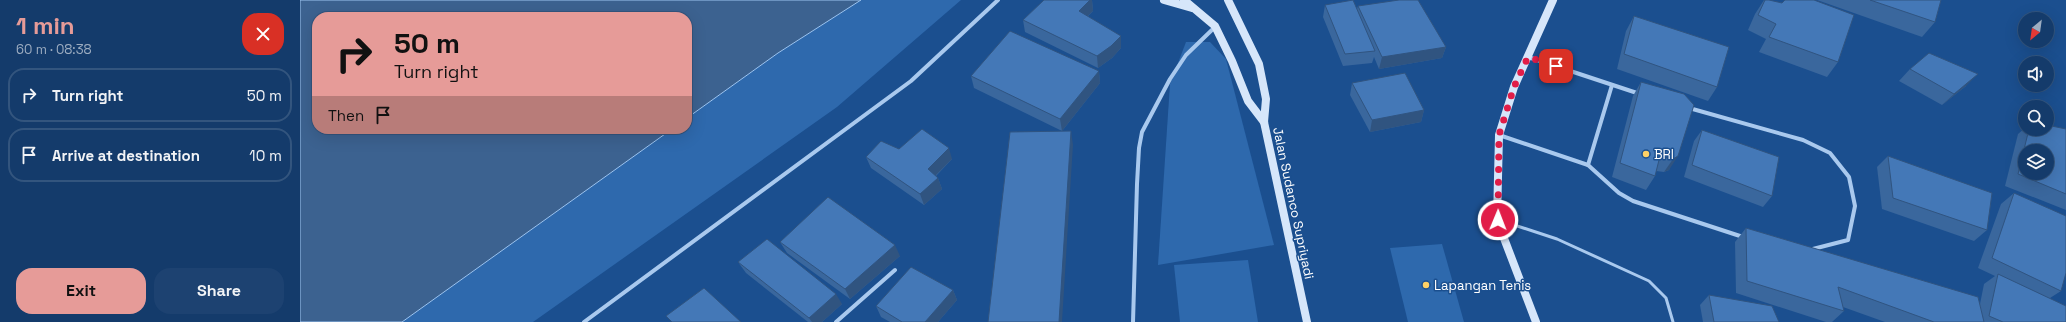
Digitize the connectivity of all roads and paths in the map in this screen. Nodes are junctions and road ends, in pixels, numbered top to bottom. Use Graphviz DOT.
graph roads {
  1 [pos="998,0"];
  2 [pos="1164,0"];
  3 [pos="1184,0"];
  4 [pos="1228,0"];
  5 [pos="1553,0"];
  6 [pos="1198,10"];
  7 [pos="1215,26"];
  8 [pos="1528,57"];
  9 [pos="1612,84"];
  10 [pos="1646,96"];
  11 [pos="1682,106"];
  12 [pos="1264,122"];
  13 [pos="1499,135"];
  14 [pos="1588,165"];
  15 [pos="1498,220"];
  16 [pos="1749,239"];
  17 [pos="1802,251"];
  18 [pos="895,270"];
  19 [pos="584,322"];
  20 [pos="836,322"];
  21 [pos="1132,322"];
  22 [pos="1307,322"];
  23 [pos="1536,322"];
  24 [pos="1672,322"];
  1 -- 19 [label="street"];
  2 -- 6 [label="main road"];
  3 -- 6 [label="main road"];
  4 -- 12 [label="main road, Jalan Sudanco Supriyadi"];
  5 -- 8 [label="main road"];
  6 -- 7 [label="main road"];
  7 -- 12 [label="main road"];
  7 -- 21 [label="street"];
  8 -- 9 [label="street"];
  8 -- 13 [label="main road"];
  9 -- 10 [label="street"];
  9 -- 14 [label="street"];
  11 -- 17 [label="street"];
  12 -- 22 [label="main road, Jalan Sudanco Supriyadi"];
  13 -- 14 [label="street"];
  13 -- 15 [label="main road"];
  14 -- 16 [label="street"];
  15 -- 23 [label="main road"];
  15 -- 24 [label="lane"];
  18 -- 20 [label="street"];
}
